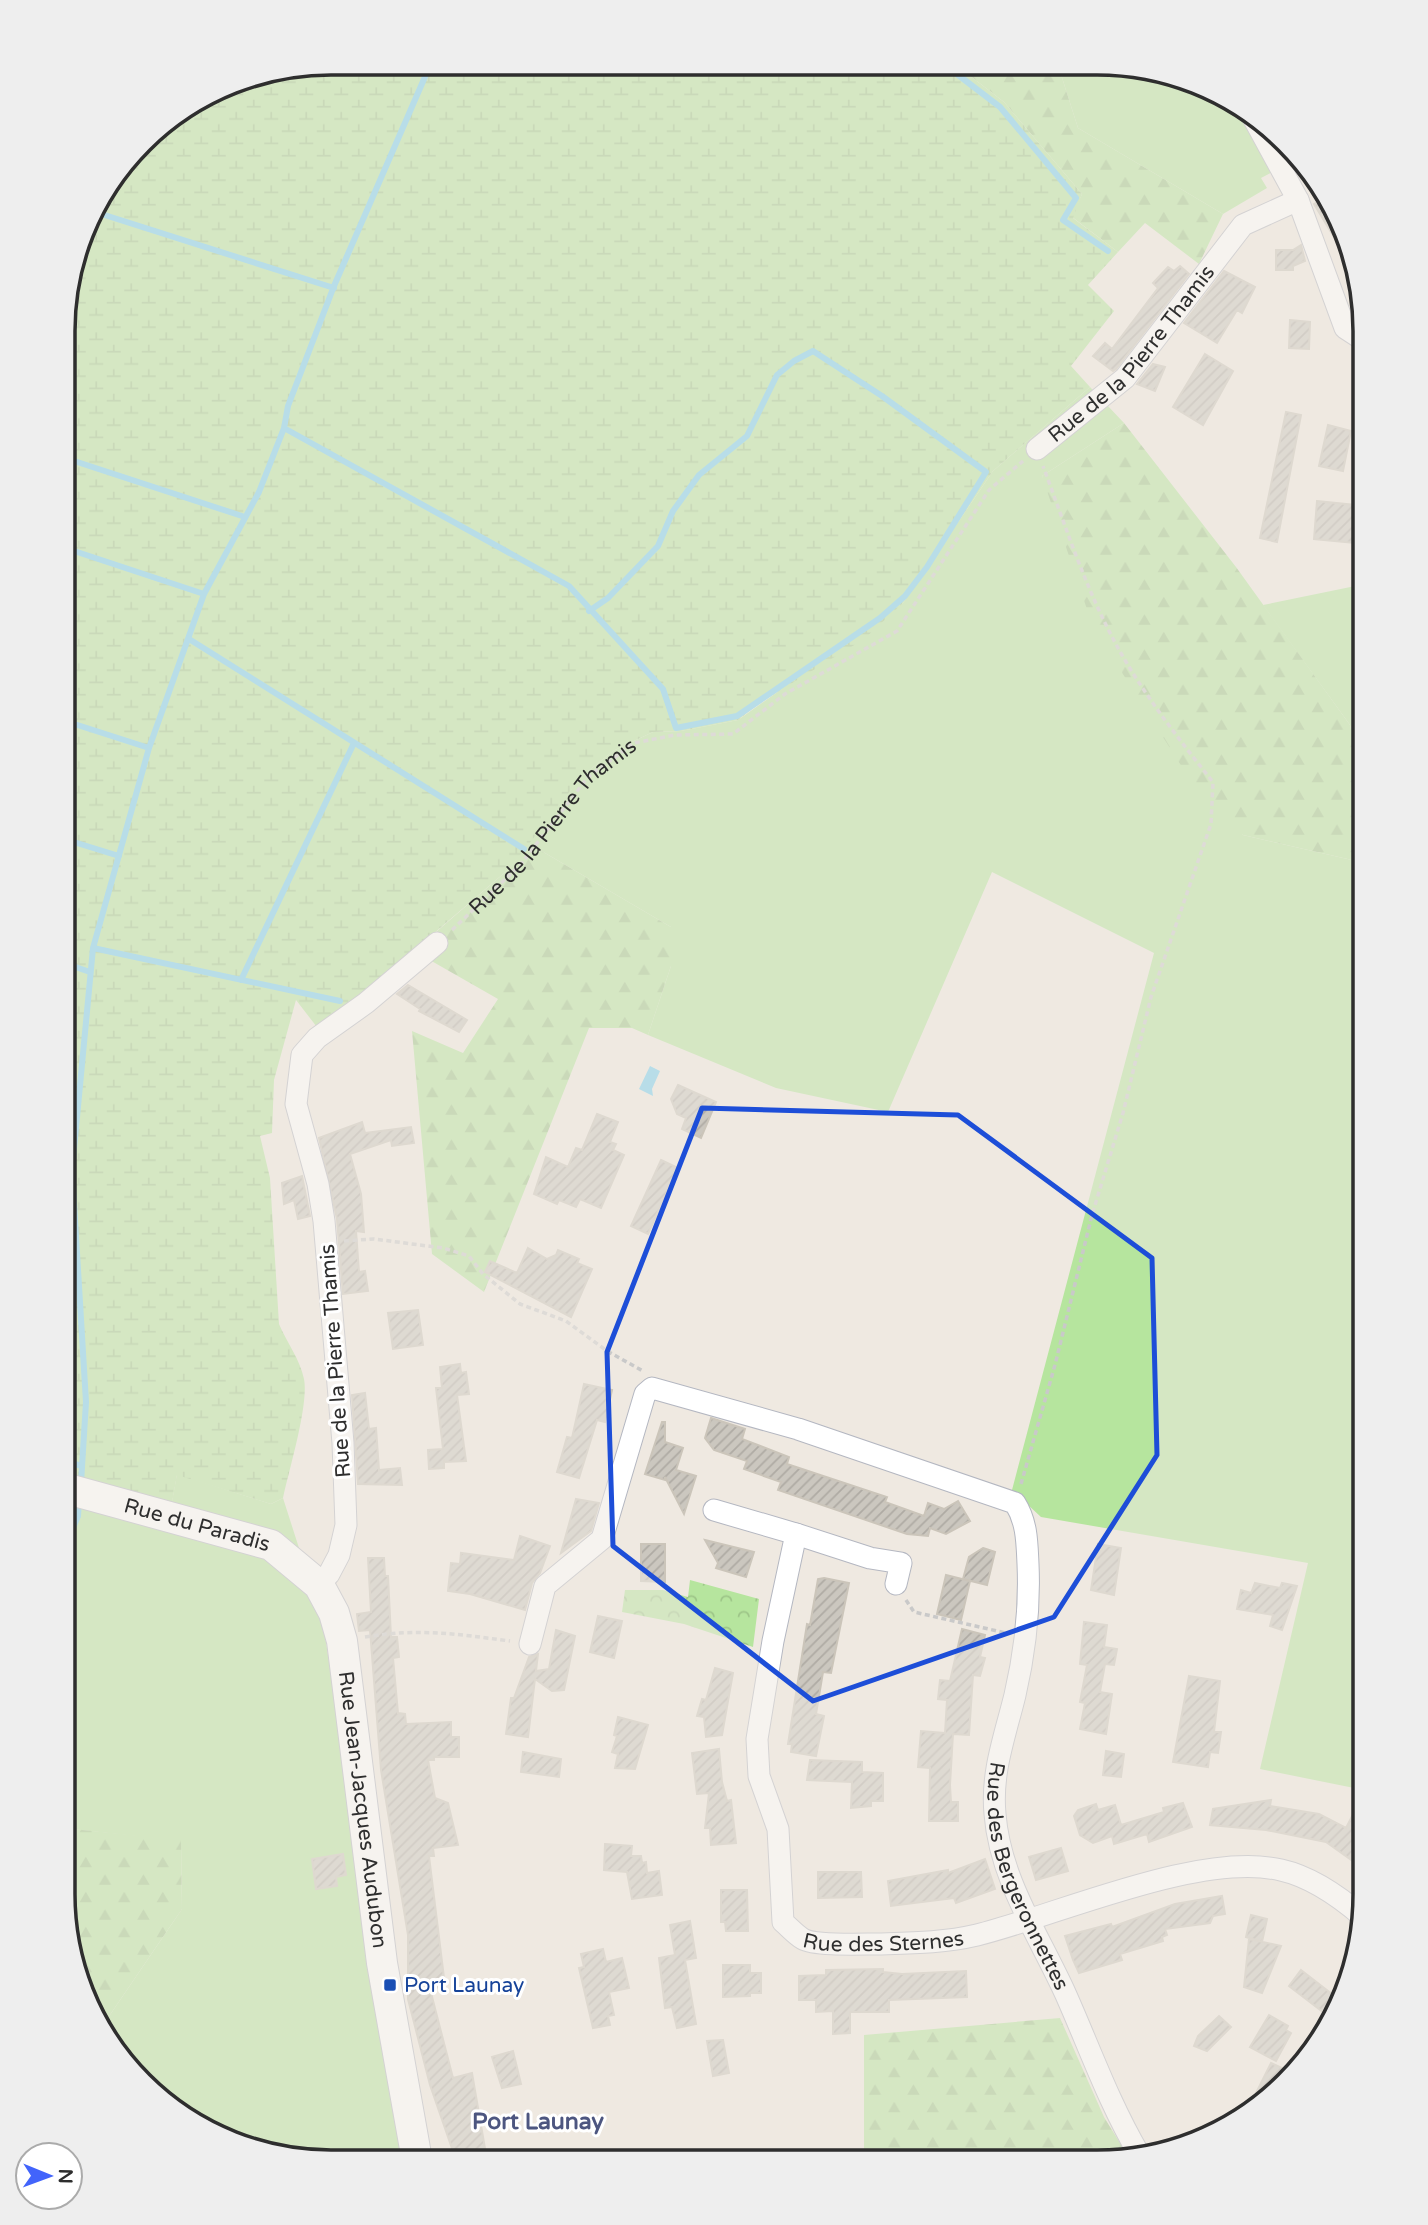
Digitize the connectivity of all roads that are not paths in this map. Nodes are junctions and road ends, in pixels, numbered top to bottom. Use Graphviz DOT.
graph roads {
  1 [pos="1264,137"];
  2 [pos="1298,200"];
  3 [pos="1353,333"];
  4 [pos="1037,449"];
  5 [pos="437,943"];
  6 [pos="75,1491"];
  7 [pos="714,1510"];
  8 [pos="796,1534"];
  9 [pos="896,1584"];
  10 [pos="318,1585"];
  11 [pos="530,1644"];
  12 [pos="1352,1907"];
  13 [pos="1029,1918"];
  14 [pos="1135,2147"];
  15 [pos="415,2150"];
  1 -- 2 [label="street"];
  2 -- 3 [label="street"];
  2 -- 4 [label="street, Rue de la Pierre Thamis"];
  5 -- 10 [label="street, Rue de la Pierre Thamis"];
  6 -- 10 [label="main road, Rue du Paradis"];
  7 -- 8 [label="street"];
  8 -- 9 [label="street"];
  8 -- 13 [label="street, Rue des Sternes"];
  10 -- 15 [label="main road, Rue Jean-Jacques Audubon"];
  11 -- 13 [label="street, Rue des Bergeronnettes"];
  12 -- 13 [label="street, Rue des Sternes"];
  13 -- 14 [label="street, Rue des Bergeronnettes"];
}
